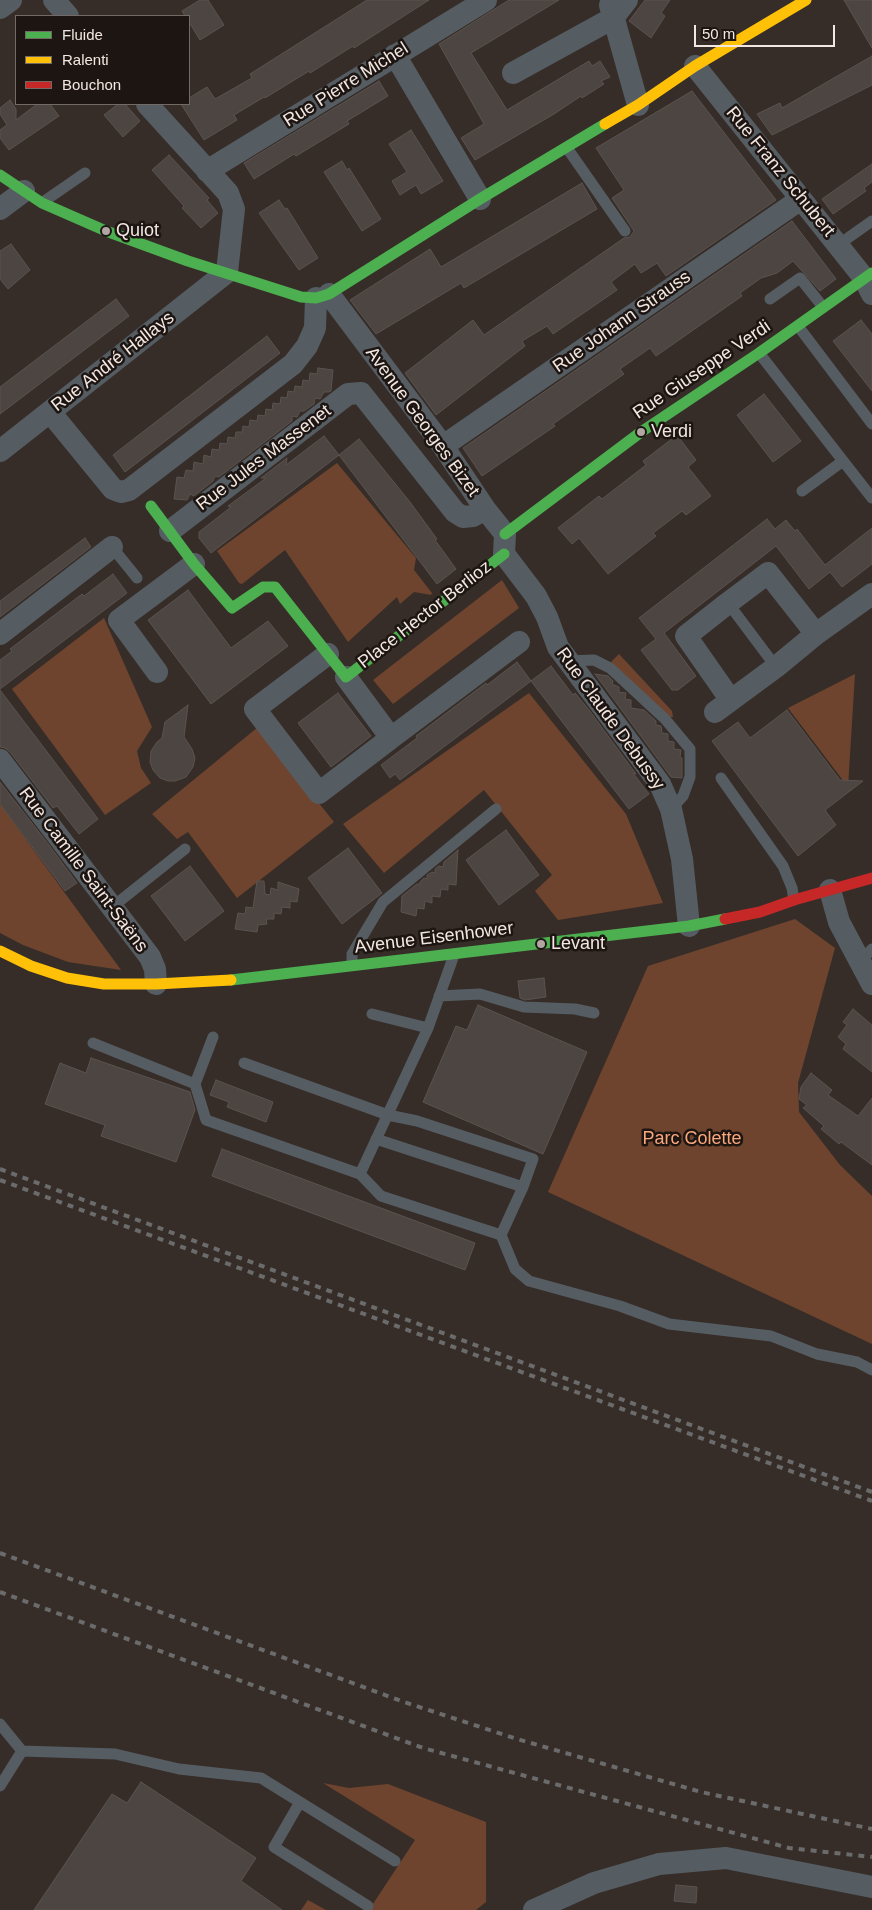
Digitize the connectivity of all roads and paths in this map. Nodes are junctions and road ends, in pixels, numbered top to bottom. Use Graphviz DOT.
graph roads {
  1 [pos="11,0"];
  2 [pos="54,0"];
  3 [pos="486,0"];
  4 [pos="627,0"];
  5 [pos="806,0"];
  6 [pos="0,8"];
  7 [pos="611,9"];
  8 [pos="67,15"];
  9 [pos="395,55"];
  10 [pos="695,66"];
  11 [pos="513,73"];
  12 [pos="148,105"];
  13 [pos="638,105"];
  14 [pos="567,148"];
  15 [pos="207,171"];
  16 [pos="85,173"];
  17 [pos="0,175"];
  18 [pos="24,191"];
  19 [pos="480,199"];
  20 [pos="801,199"];
  21 [pos="42,203"];
  22 [pos="0,209"];
  23 [pos="872,221"];
  24 [pos="625,231"];
  25 [pos="838,245"];
  26 [pos="227,272"];
  27 [pos="869,282"];
  28 [pos="322,296"];
  29 [pos="770,299"];
  30 [pos="824,307"];
  31 [pos="798,326"];
  32 [pos="759,353"];
  33 [pos="50,412"];
  34 [pos="872,424"];
  35 [pos="442,446"];
  36 [pos="0,452"];
  37 [pos="843,462"];
  38 [pos="802,491"];
  39 [pos="872,498"];
  40 [pos="151,506"];
  41 [pos="485,509"];
  42 [pos="170,531"];
  43 [pos="504,544"];
  44 [pos="112,547"];
  45 [pos="194,564"];
  46 [pos="137,578"];
  47 [pos="872,594"];
  48 [pos="728,603"];
  49 [pos="0,634"];
  50 [pos="816,634"];
  51 [pos="518,642"];
  52 [pos="328,654"];
  53 [pos="568,661"];
  54 [pos="776,667"];
  55 [pos="157,672"];
  56 [pos="346,677"];
  57 [pos="391,738"];
  58 [pos="0,760"];
  59 [pos="721,778"];
  60 [pos="496,809"];
  61 [pos="671,809"];
  62 [pos="185,849"];
  63 [pos="872,878"];
  64 [pos="830,890"];
  65 [pos="794,900"];
  66 [pos="111,908"];
  67 [pos="689,926"];
  68 [pos="0,951"];
  69 [pos="455,953"];
  70 [pos="866,956"];
  71 [pos="352,965"];
  72 [pos="156,984"];
  73 [pos="872,984"];
  74 [pos="440,996"];
  75 [pos="594,1013"];
  76 [pos="372,1014"];
  77 [pos="428,1028"];
  78 [pos="213,1037"];
  79 [pos="93,1043"];
  80 [pos="244,1063"];
  81 [pos="195,1084"];
  82 [pos="388,1114"];
  83 [pos="376,1139"];
  84 [pos="360,1174"];
  85 [pos="524,1187"];
  86 [pos="501,1235"];
  87 [pos="872,1370"];
  88 [pos="0,1724"];
  89 [pos="22,1751"];
  90 [pos="0,1786"];
  91 [pos="300,1802"];
  92 [pos="395,1861"];
  93 [pos="872,1887"];
  94 [pos="368,1906"];
  95 [pos="534,1910"];
  1 -- 6 [label="street"];
  2 -- 8 [label="street"];
  3 -- 9 [label="street, Rue Pierre Michel"];
  4 -- 7 [label="street"];
  5 -- 10 [label="street"];
  7 -- 11 [label="street"];
  7 -- 13 [label="street"];
  9 -- 15 [label="street, Rue Pierre Michel"];
  9 -- 19 [label="street"];
  10 -- 13 [label="street"];
  10 -- 20 [label="street, Rue Franz Schubert"];
  12 -- 15 [label="street"];
  13 -- 14 [label="street"];
  14 -- 19 [label="street"];
  14 -- 24 [label="lane"];
  15 -- 26 [label="street"];
  16 -- 21 [label="lane"];
  17 -- 18 [label="street"];
  18 -- 21 [label="street"];
  18 -- 22 [label="street"];
  19 -- 28 [label="street"];
  20 -- 25 [label="street, Rue Franz Schubert"];
  20 -- 35 [label="street, Rue Johann Strauss"];
  21 -- 26 [label="street"];
  23 -- 25 [label="lane"];
  25 -- 27 [label="street, Rue Franz Schubert"];
  26 -- 28 [label="street"];
  26 -- 33 [label="street, Rue André Hallays"];
  27 -- 30 [label="street, Rue Giuseppe Verdi"];
  28 -- 33 [label="street"];
  28 -- 35 [label="street, Avenue Georges Bizet"];
  29 -- 30 [label="lane"];
  30 -- 31 [label="street, Rue Giuseppe Verdi"];
  31 -- 32 [label="street, Rue Giuseppe Verdi"];
  31 -- 34 [label="lane"];
  32 -- 37 [label="lane"];
  32 -- 43 [label="street, Rue Giuseppe Verdi"];
  33 -- 36 [label="street, Rue André Hallays"];
  35 -- 41 [label="street, Avenue Georges Bizet"];
  37 -- 38 [label="lane"];
  37 -- 39 [label="lane"];
  40 -- 42 [label="street, Place Hector Berlioz"];
  41 -- 42 [label="street, Rue Jules Massenet"];
  41 -- 43 [label="street, Avenue Georges Bizet"];
  42 -- 45 [label="street, Place Hector Berlioz"];
  43 -- 53 [label="street, Rue Claude Debussy"];
  43 -- 56 [label="street, Place Hector Berlioz"];
  44 -- 46 [label="lane"];
  44 -- 49 [label="street"];
  45 -- 52 [label="street, Place Hector Berlioz"];
  45 -- 55 [label="street"];
  47 -- 50 [label="street"];
  48 -- 50 [label="street"];
  48 -- 54 [label="lane"];
  48 -- 54 [label="street"];
  50 -- 54 [label="street"];
  51 -- 57 [label="street"];
  52 -- 56 [label="street, Place Hector Berlioz"];
  52 -- 57 [label="street, Place Hector Berlioz"];
  53 -- 61 [label="street, Rue Claude Debussy"];
  53 -- 61 [label="lane"];
  56 -- 57 [label="street, Place Hector Berlioz"];
  58 -- 66 [label="street, Rue Camille Saint-Saëns"];
  59 -- 65 [label="lane"];
  60 -- 71 [label="lane"];
  61 -- 67 [label="street, Rue Claude Debussy"];
  62 -- 66 [label="lane"];
  63 -- 64 [label="street, Avenue Eisenhower"];
  64 -- 65 [label="street, Avenue Eisenhower"];
  64 -- 70 [label="street"];
  65 -- 67 [label="street, Avenue Eisenhower"];
  66 -- 72 [label="street, Rue Camille Saint-Saëns"];
  67 -- 69 [label="street, Avenue Eisenhower"];
  68 -- 72 [label="street, Avenue Eisenhower"];
  69 -- 71 [label="street, Avenue Eisenhower"];
  69 -- 74 [label="lane"];
  70 -- 73 [label="street"];
  71 -- 72 [label="street, Avenue Eisenhower"];
  74 -- 75 [label="lane"];
  74 -- 77 [label="lane"];
  76 -- 77 [label="lane"];
  77 -- 82 [label="lane"];
  78 -- 81 [label="lane"];
  79 -- 81 [label="lane"];
  80 -- 82 [label="lane"];
  81 -- 84 [label="lane"];
  82 -- 83 [label="lane"];
  82 -- 85 [label="lane"];
  83 -- 84 [label="lane"];
  83 -- 85 [label="lane"];
  84 -- 86 [label="lane"];
  85 -- 86 [label="lane"];
  86 -- 87 [label="lane"];
  88 -- 89 [label="lane"];
  89 -- 90 [label="lane"];
  89 -- 91 [label="lane"];
  91 -- 92 [label="lane"];
  91 -- 94 [label="lane"];
  93 -- 95 [label="street"];
}
